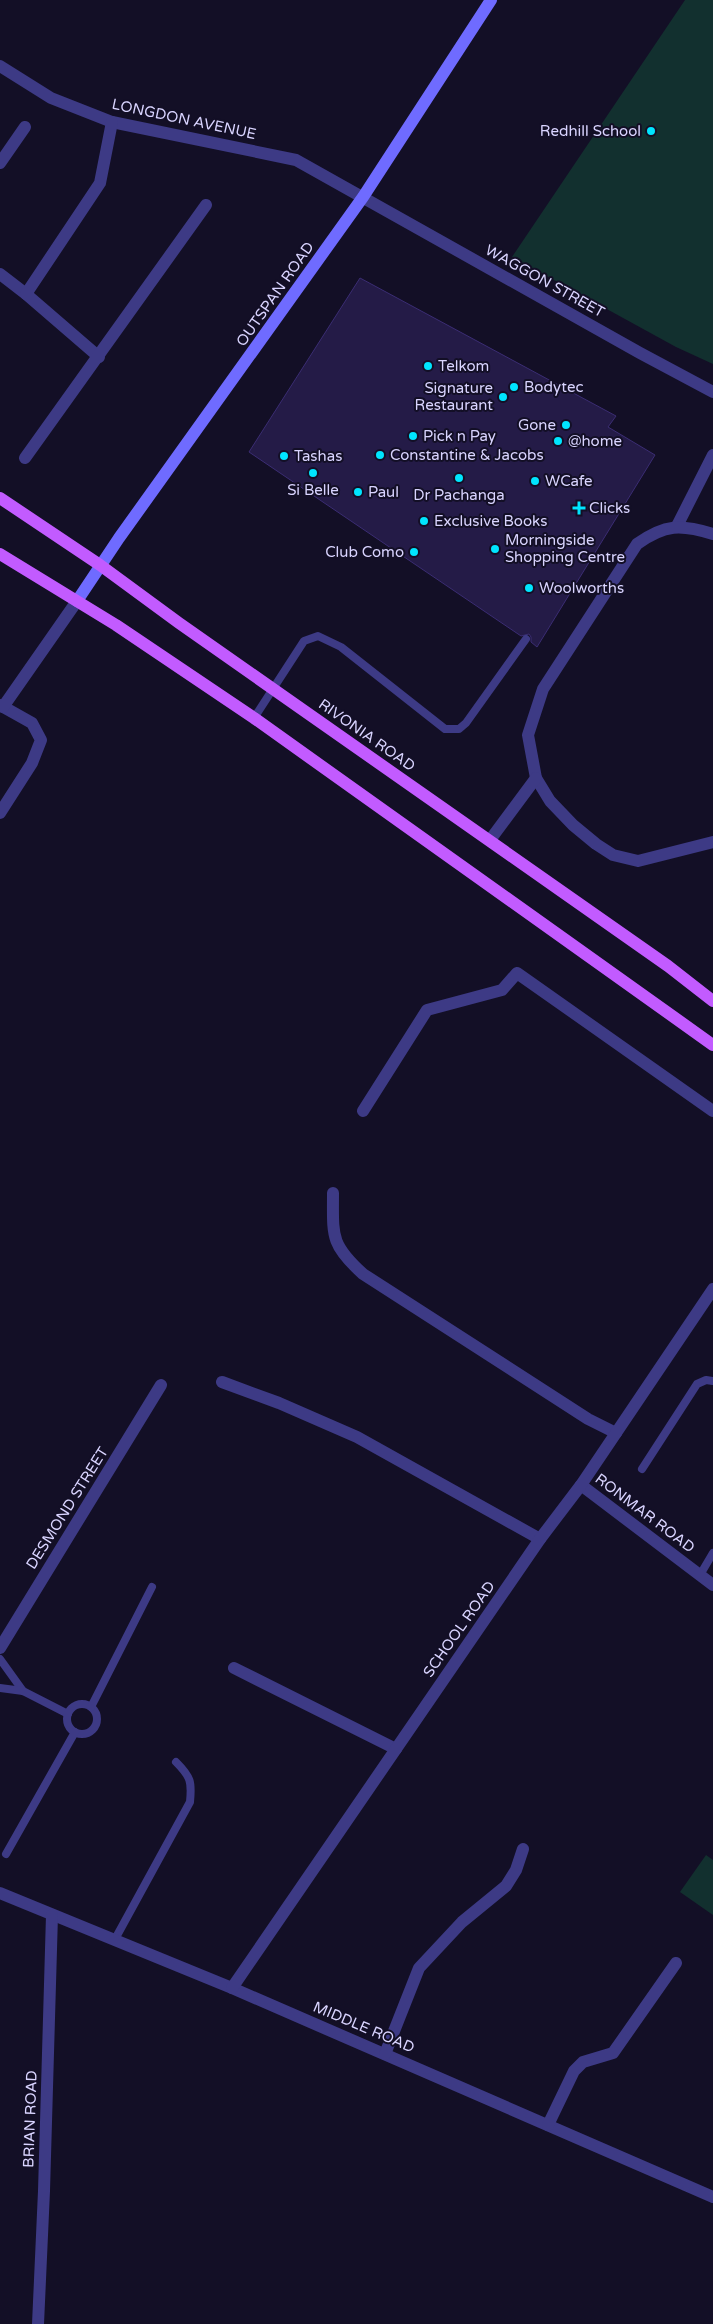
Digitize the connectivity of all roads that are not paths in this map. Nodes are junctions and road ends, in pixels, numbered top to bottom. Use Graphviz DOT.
graph roads {
  1 [pos="491,0"];
  2 [pos="0,66"];
  3 [pos="112,122"];
  4 [pos="25,127"];
  5 [pos="0,163"];
  6 [pos="363,197"];
  7 [pos="206,205"];
  8 [pos="0,274"];
  9 [pos="26,294"];
  10 [pos="99,357"];
  11 [pos="713,392"];
  12 [pos="713,455"];
  13 [pos="25,458"];
  14 [pos="0,498"];
  15 [pos="677,526"];
  16 [pos="713,534"];
  17 [pos="0,554"];
  18 [pos="100,565"];
  19 [pos="77,601"];
  20 [pos="526,639"];
  21 [pos="274,690"];
  22 [pos="2,706"];
  23 [pos="254,718"];
  24 [pos="536,778"];
  25 [pos="0,813"];
  26 [pos="490,840"];
  27 [pos="713,842"];
  28 [pos="713,1001"];
  29 [pos="713,1045"];
  30 [pos="713,1110"];
  31 [pos="363,1111"];
  32 [pos="333,1193"];
  33 [pos="713,1289"];
  34 [pos="713,1381"];
  35 [pos="222,1382"];
  36 [pos="161,1386"];
  37 [pos="616,1433"];
  38 [pos="642,1469"];
  39 [pos="581,1485"];
  40 [pos="540,1540"];
  41 [pos="713,1553"];
  42 [pos="700,1575"];
  43 [pos="713,1585"];
  44 [pos="152,1586"];
  45 [pos="0,1648"];
  46 [pos="0,1659"];
  47 [pos="234,1668"];
  48 [pos="0,1688"];
  49 [pos="23,1691"];
  50 [pos="91,1707"];
  51 [pos="68,1714"];
  52 [pos="75,1732"];
  53 [pos="396,1749"];
  54 [pos="176,1762"];
  55 [pos="523,1849"];
  56 [pos="6,1854"];
  57 [pos="0,1893"];
  58 [pos="52,1915"];
  59 [pos="114,1941"];
  60 [pos="676,1963"];
  61 [pos="232,1988"];
  62 [pos="385,2054"];
  63 [pos="548,2125"];
  64 [pos="713,2197"];
  65 [pos="38,2324"];
  1 -- 6 [label="street, OUTSPAN ROAD"];
  2 -- 3 [label="street, LONGDON AVENUE"];
  3 -- 6 [label="street, LONGDON AVENUE"];
  3 -- 9 [label="street"];
  4 -- 5 [label="street"];
  6 -- 11 [label="street, WAGGON STREET"];
  6 -- 18 [label="street, OUTSPAN ROAD"];
  7 -- 10 [label="street"];
  8 -- 9 [label="street"];
  9 -- 10 [label="street"];
  10 -- 13 [label="street"];
  12 -- 15 [label="street"];
  14 -- 18 [label="main road, RIVONIA ROAD"];
  15 -- 16 [label="street"];
  15 -- 24 [label="street"];
  17 -- 19 [label="main road"];
  18 -- 19 [label="street, OUTSPAN ROAD"];
  18 -- 21 [label="main road, RIVONIA ROAD"];
  19 -- 22 [label="street"];
  19 -- 23 [label="main road"];
  20 -- 21 [label="lane"];
  21 -- 23 [label="lane"];
  21 -- 26 [label="main road, RIVONIA ROAD"];
  22 -- 25 [label="street"];
  23 -- 29 [label="main road"];
  24 -- 26 [label="street"];
  24 -- 27 [label="street"];
  26 -- 28 [label="main road, RIVONIA ROAD"];
  30 -- 31 [label="street"];
  32 -- 37 [label="street"];
  33 -- 37 [label="street, SCHOOL ROAD"];
  34 -- 38 [label="lane"];
  35 -- 40 [label="street"];
  36 -- 45 [label="street, DESMOND STREET"];
  37 -- 39 [label="street, SCHOOL ROAD"];
  39 -- 40 [label="street, SCHOOL ROAD"];
  39 -- 42 [label="street, RONMAR ROAD"];
  40 -- 53 [label="street, SCHOOL ROAD"];
  41 -- 42 [label="lane"];
  42 -- 43 [label="street, RONMAR ROAD"];
  44 -- 50 [label="lane"];
  46 -- 49 [label="lane"];
  47 -- 53 [label="street"];
  48 -- 49 [label="lane"];
  49 -- 51 [label="lane"];
  50 -- 51 [label="lane"];
  50 -- 52 [label="lane"];
  51 -- 52 [label="lane"];
  52 -- 56 [label="lane"];
  53 -- 61 [label="street, SCHOOL ROAD"];
  54 -- 59 [label="lane"];
  55 -- 62 [label="street"];
  57 -- 58 [label="street, MIDDLE ROAD"];
  58 -- 59 [label="street, MIDDLE ROAD"];
  58 -- 65 [label="street, BRIAN ROAD"];
  59 -- 61 [label="street, MIDDLE ROAD"];
  60 -- 63 [label="street"];
  61 -- 62 [label="street, MIDDLE ROAD"];
  62 -- 63 [label="street, MIDDLE ROAD"];
  63 -- 64 [label="street, MIDDLE ROAD"];
}
